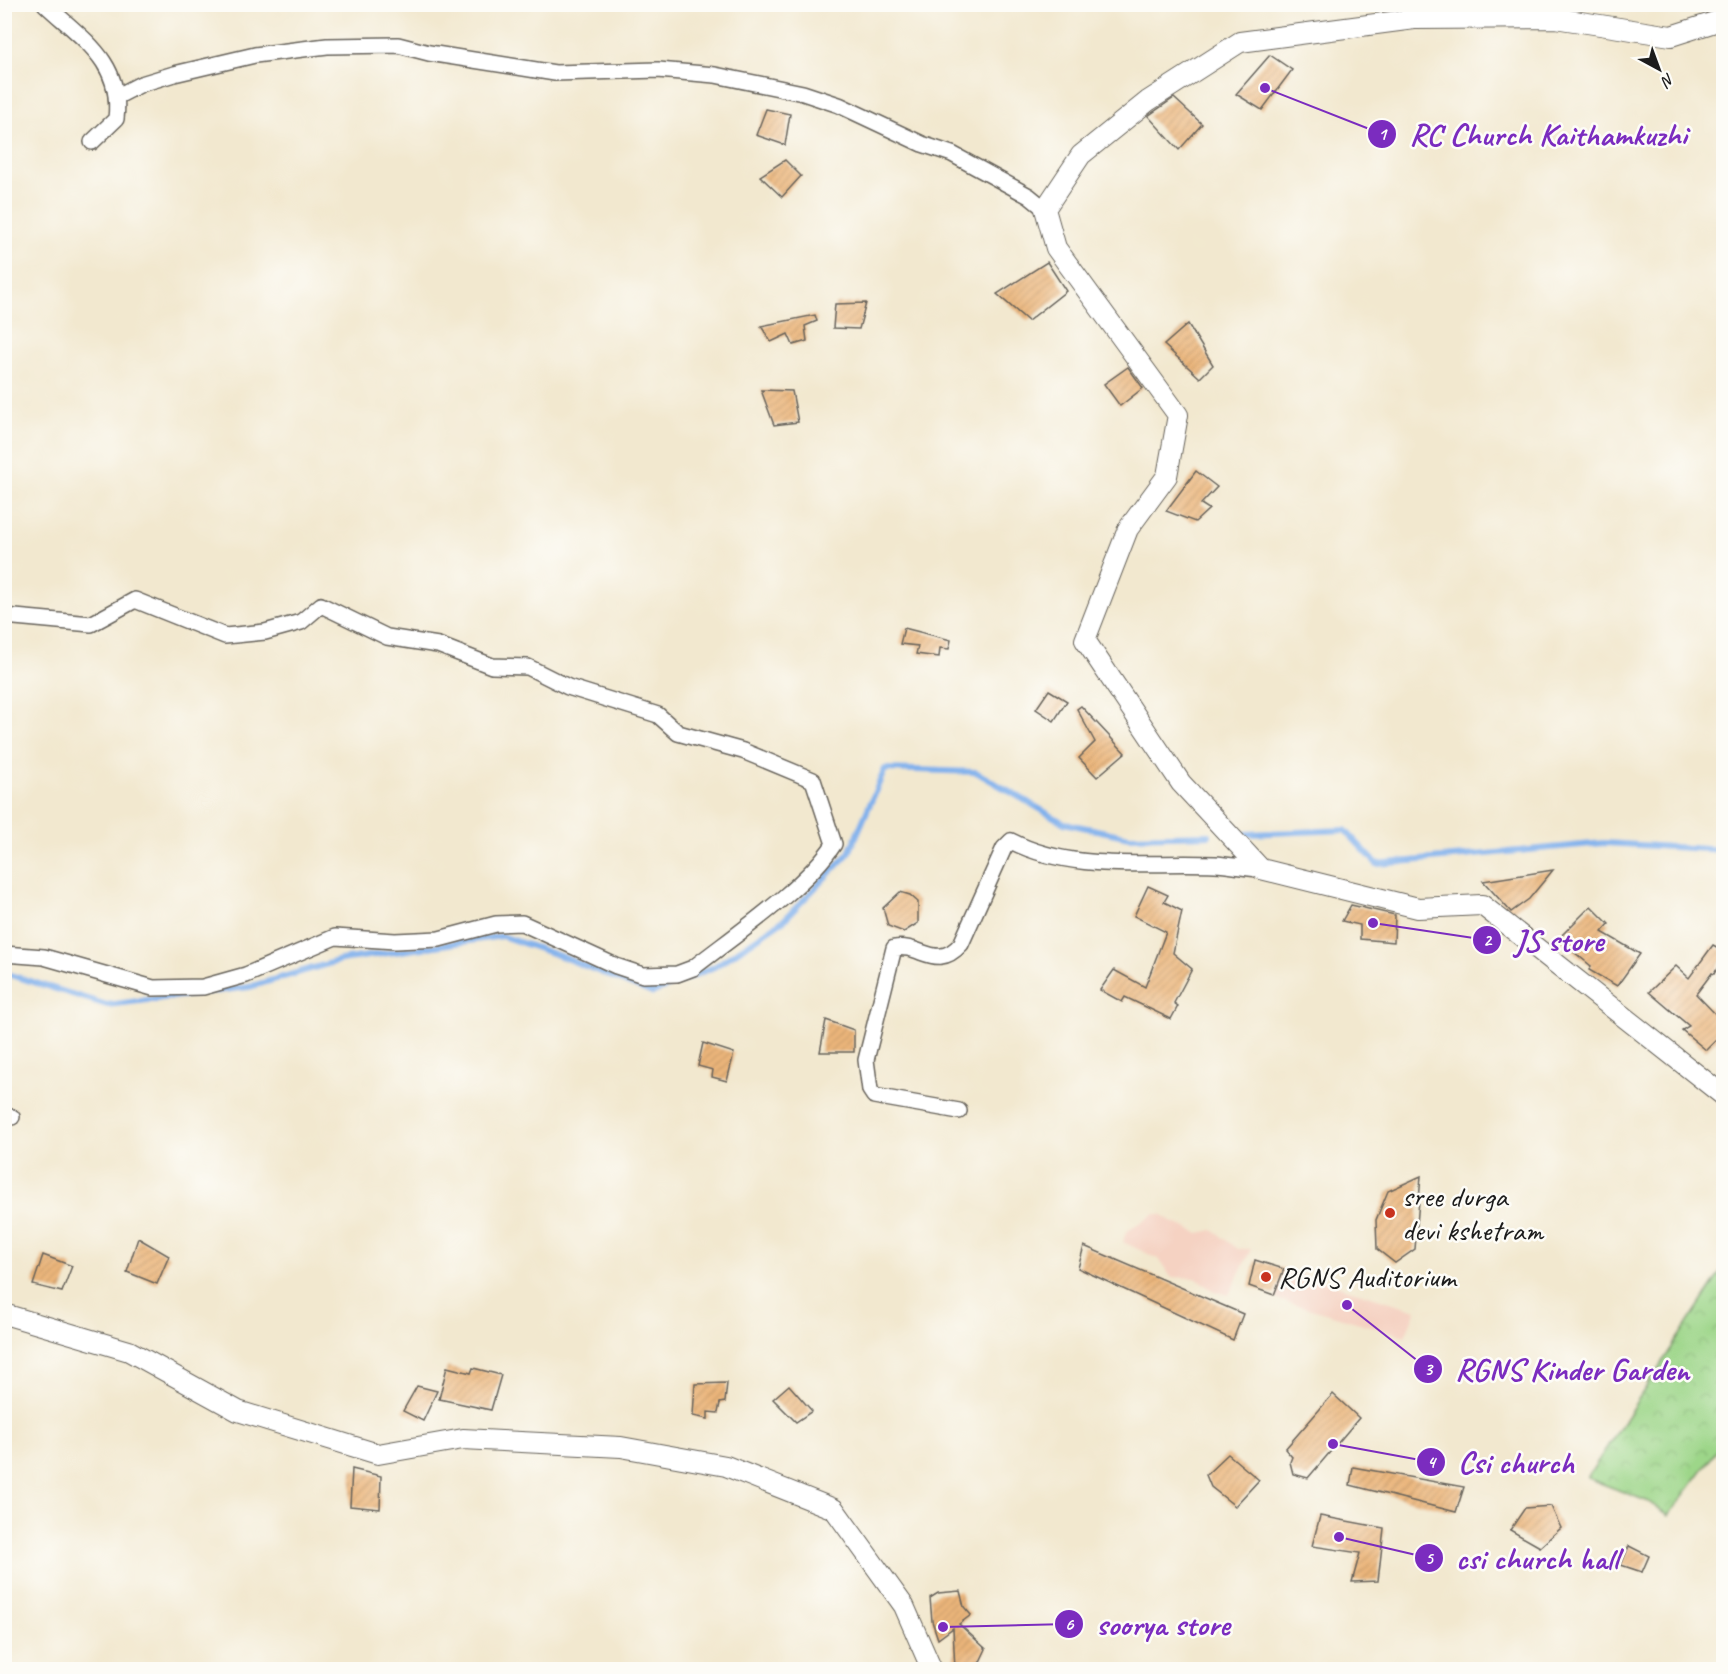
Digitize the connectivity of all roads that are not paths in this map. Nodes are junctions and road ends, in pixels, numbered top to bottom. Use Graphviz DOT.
graph roads {
  1 [pos="45,4"];
  2 [pos="1724,19"];
  3 [pos="118,96"];
  4 [pos="92,142"];
  5 [pos="1045,209"];
  6 [pos="4,616"];
  7 [pos="1261,869"];
  8 [pos="4,954"];
  9 [pos="1724,1096"];
  10 [pos="958,1111"];
  11 [pos="4,1314"];
  12 [pos="932,1670"];
  1 -- 3 [label="street"];
  2 -- 5 [label="street"];
  3 -- 4 [label="street"];
  3 -- 5 [label="street"];
  5 -- 7 [label="street"];
  6 -- 8 [label="street"];
  7 -- 9 [label="street"];
  7 -- 10 [label="street"];
  11 -- 12 [label="street"];
}
